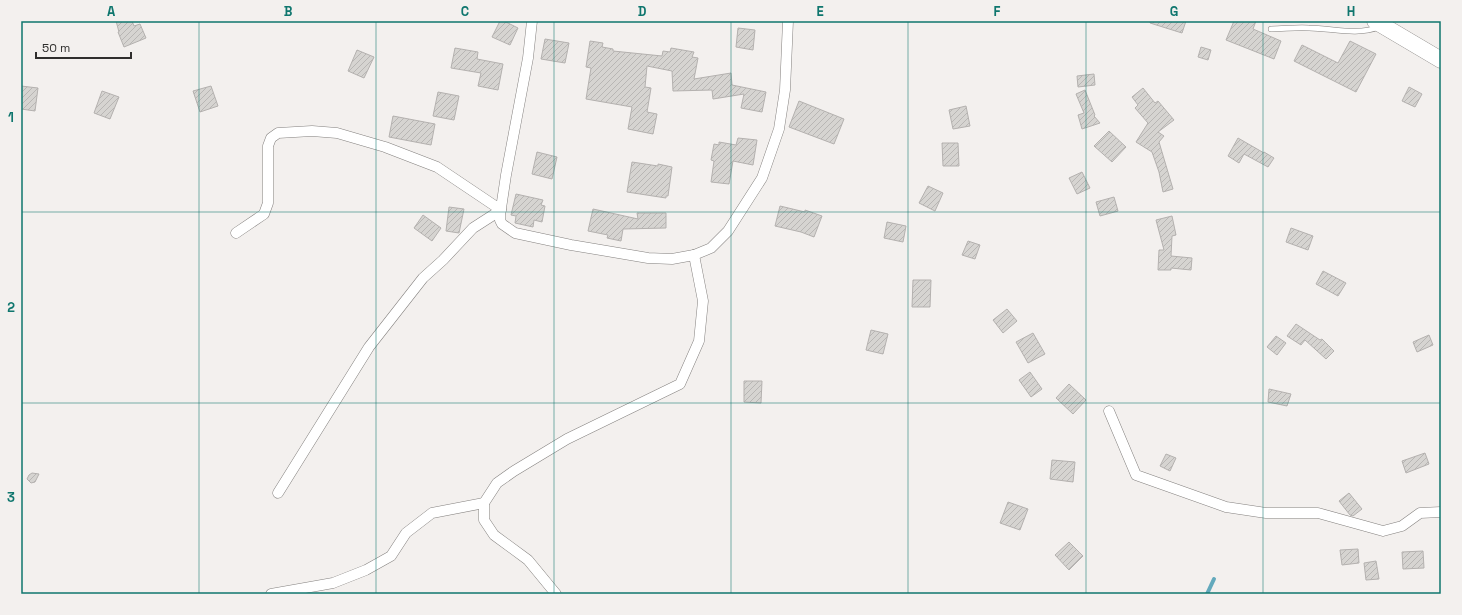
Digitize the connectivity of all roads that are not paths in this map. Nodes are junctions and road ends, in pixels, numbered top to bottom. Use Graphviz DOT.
graph roads {
  1 [pos="532,21"];
  2 [pos="788,21"];
  3 [pos="1379,24"];
  4 [pos="1271,29"];
  5 [pos="1441,60"];
  6 [pos="501,210"];
  7 [pos="236,233"];
  8 [pos="694,255"];
  9 [pos="1108,411"];
  10 [pos="278,493"];
  11 [pos="484,503"];
  12 [pos="1441,512"];
  13 [pos="271,594"];
  14 [pos="556,594"];
  1 -- 6 [label="street"];
  2 -- 8 [label="street"];
  3 -- 4 [label="lane"];
  3 -- 5 [label="main road"];
  6 -- 7 [label="street"];
  6 -- 8 [label="street"];
  6 -- 10 [label="street"];
  8 -- 11 [label="street"];
  9 -- 12 [label="street"];
  11 -- 13 [label="street"];
  11 -- 14 [label="street"];
}
